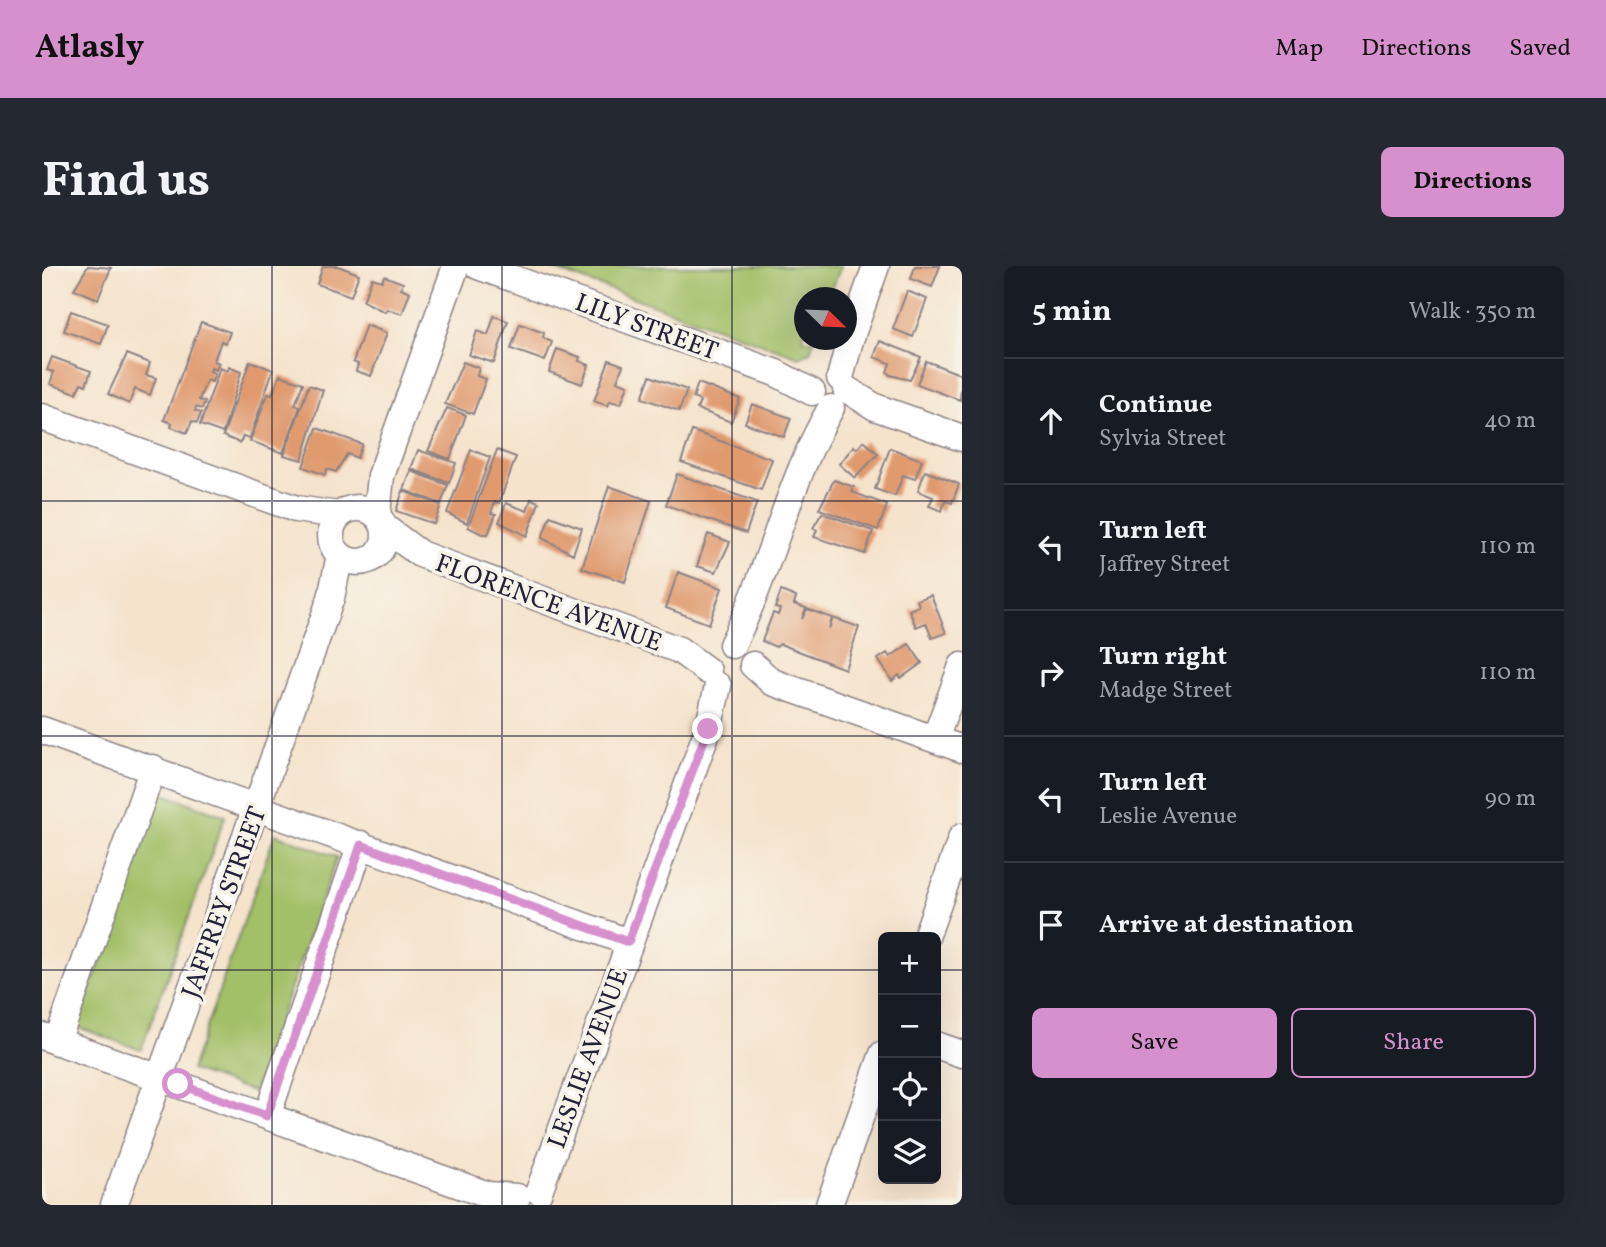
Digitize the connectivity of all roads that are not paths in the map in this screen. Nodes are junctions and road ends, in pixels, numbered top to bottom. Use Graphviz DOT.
graph roads {
  1 [pos="456,266"];
  2 [pos="478,266"];
  3 [pos="876,266"];
  4 [pos="829,391"];
  5 [pos="42,416"];
  6 [pos="962,438"];
  7 [pos="359,534"];
  8 [pos="962,666"];
  9 [pos="737,669"];
  10 [pos="42,730"];
  11 [pos="934,739"];
  12 [pos="962,749"];
  13 [pos="153,768"];
  14 [pos="257,809"];
  15 [pos="962,836"];
  16 [pos="361,845"];
  17 [pos="928,932"];
  18 [pos="628,942"];
  19 [pos="50,1039"];
  20 [pos="941,1047"];
  21 [pos="962,1054"];
  22 [pos="882,1058"];
  23 [pos="159,1077"];
  24 [pos="267,1116"];
  25 [pos="518,1200"];
  26 [pos="114,1205"];
  27 [pos="829,1205"];
  1 -- 7 [label="street, JAFFREY STREET"];
  2 -- 4 [label="street, LILY STREET"];
  3 -- 4 [label="street, LESLIE AVENUE"];
  4 -- 6 [label="street, LILY STREET"];
  4 -- 9 [label="street, LESLIE AVENUE"];
  5 -- 7 [label="street, FLORENCE AVENUE"];
  7 -- 9 [label="street, FLORENCE AVENUE"];
  7 -- 14 [label="street, JAFFREY STREET"];
  8 -- 11 [label="street"];
  9 -- 11 [label="street, FLORENCE AVENUE"];
  9 -- 18 [label="street, LESLIE AVENUE"];
  10 -- 13 [label="street"];
  11 -- 12 [label="street, FLORENCE AVENUE"];
  13 -- 14 [label="street"];
  13 -- 19 [label="street"];
  14 -- 16 [label="street"];
  14 -- 23 [label="street, JAFFREY STREET"];
  15 -- 17 [label="street"];
  16 -- 18 [label="street"];
  16 -- 24 [label="street"];
  18 -- 25 [label="street, LESLIE AVENUE"];
  19 -- 23 [label="street"];
  20 -- 21 [label="street"];
  22 -- 27 [label="street"];
  23 -- 24 [label="street"];
  23 -- 26 [label="street, JAFFREY STREET"];
  24 -- 25 [label="street"];
}
